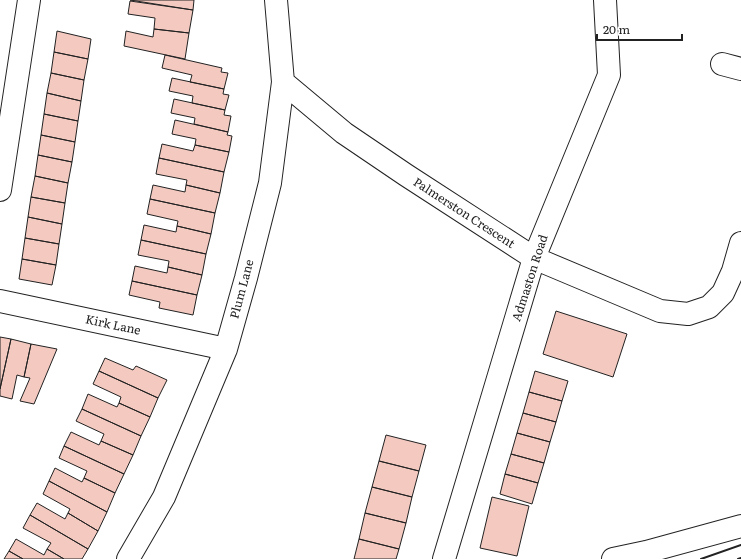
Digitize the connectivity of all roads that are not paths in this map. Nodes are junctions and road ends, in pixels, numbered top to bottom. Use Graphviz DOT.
graph roads {
  1 [pos="29,0"];
  2 [pos="276,0"];
  3 [pos="605,0"];
  4 [pos="283,82"];
  5 [pos="1,177"];
  6 [pos="741,243"];
  7 [pos="534,258"];
  8 [pos="0,301"];
  9 [pos="226,349"];
  10 [pos="741,526"];
  11 [pos="128,559"];
  12 [pos="444,559"];
  13 [pos="613,559"];
  1 -- 5 [label="street"];
  2 -- 4 [label="street, Plum Lane"];
  3 -- 7 [label="street, Admaston Road"];
  4 -- 7 [label="street, Palmerston Crescent"];
  4 -- 9 [label="street, Plum Lane"];
  6 -- 7 [label="street, Palmerston Crescent"];
  7 -- 12 [label="street, Admaston Road"];
  8 -- 9 [label="street, Kirk Lane"];
  9 -- 11 [label="street, Plum Lane"];
  10 -- 13 [label="street"];
}
